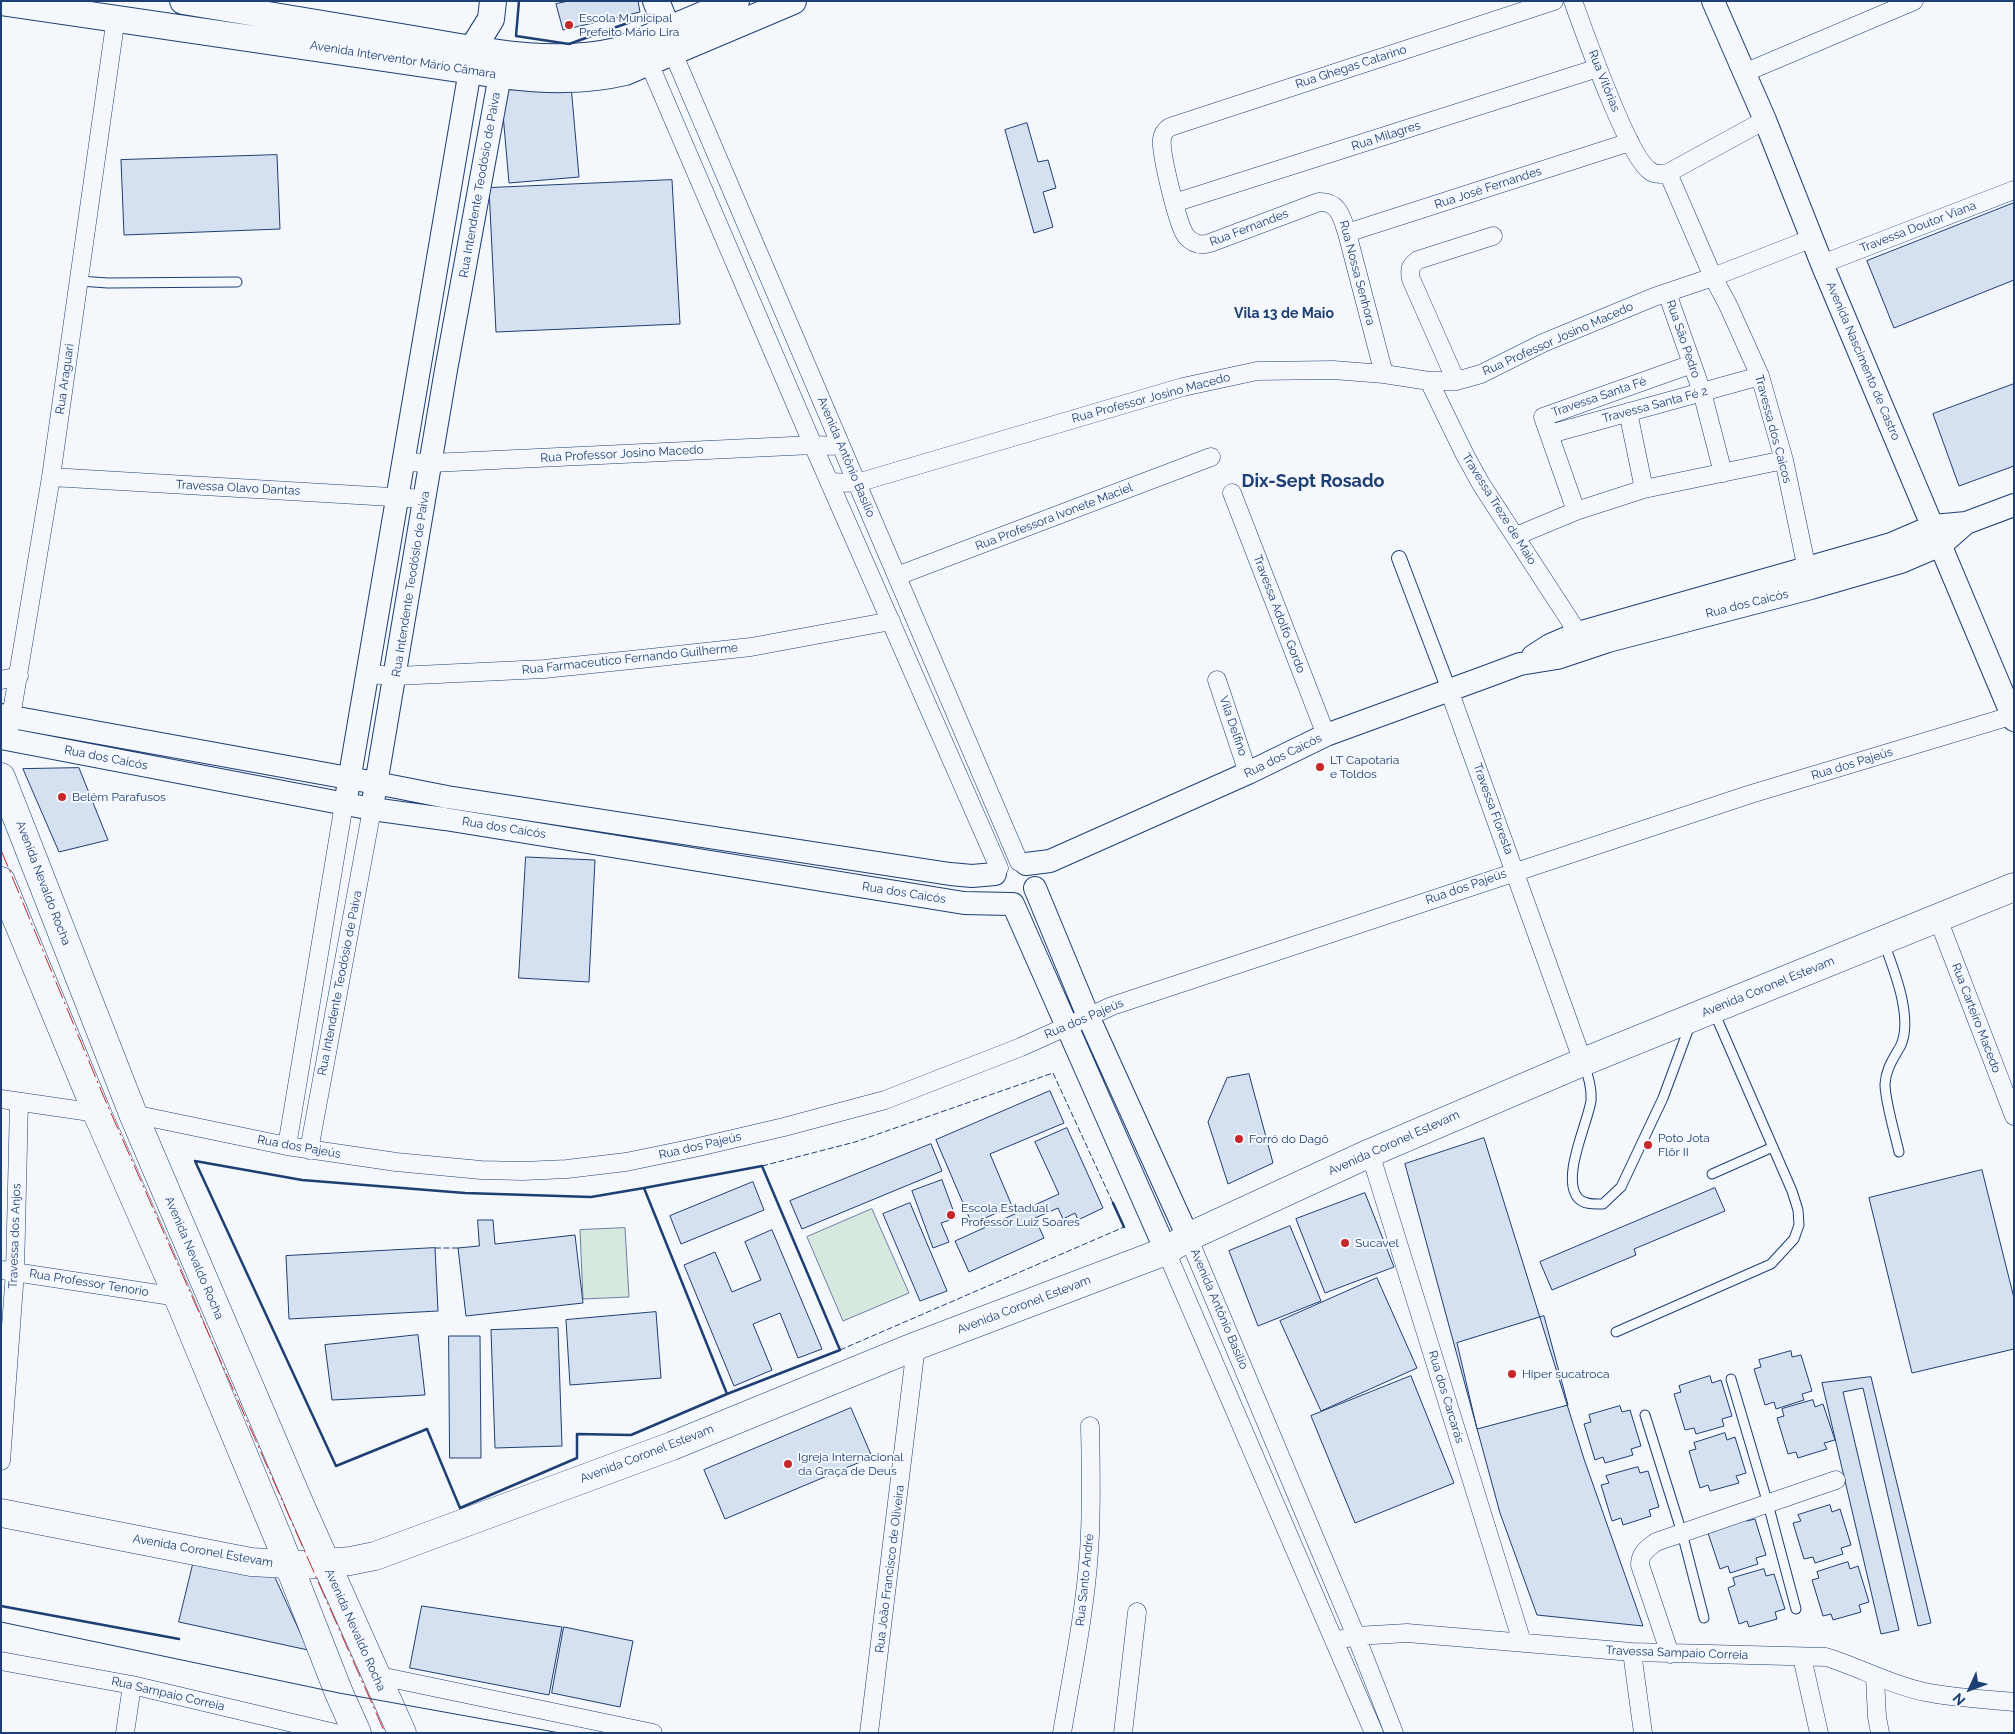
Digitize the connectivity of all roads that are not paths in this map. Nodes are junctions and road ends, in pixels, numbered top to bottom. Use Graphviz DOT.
graph roads {
  1 [pos="183,1"];
  2 [pos="656,1"];
  3 [pos="736,1"];
  4 [pos="794,1"];
  5 [pos="1554,1"];
  6 [pos="1573,1"];
  7 [pos="1713,1"];
  8 [pos="1914,1"];
  9 [pos="1,2"];
  10 [pos="492,10"];
  11 [pos="116,18"];
  12 [pos="671,41"];
  13 [pos="471,59"];
  14 [pos="649,62"];
  15 [pos="501,64"];
  16 [pos="1598,68"];
  17 [pos="1744,73"];
  18 [pos="1765,120"];
  19 [pos="1630,142"];
  20 [pos="1668,173"];
  21 [pos="2014,190"];
  22 [pos="1174,204"];
  23 [pos="1303,207"];
  24 [pos="1347,234"];
  25 [pos="1493,236"];
  26 [pos="1812,238"];
  27 [pos="1822,264"];
  28 [pos="1713,278"];
  29 [pos="79,281"];
  30 [pos="238,282"];
  31 [pos="1667,293"];
  32 [pos="1692,364"];
  33 [pos="419,368"];
  34 [pos="446,370"];
  35 [pos="1384,374"];
  36 [pos="1760,376"];
  37 [pos="1429,381"];
  38 [pos="1456,381"];
  39 [pos="1702,392"];
  40 [pos="1628,412"];
  41 [pos="1550,434"];
  42 [pos="813,445"];
  43 [pos="841,446"];
  44 [pos="1211,457"];
  45 [pos="1784,460"];
  46 [pos="403,462"];
  47 [pos="431,463"];
  48 [pos="1723,473"];
  49 [pos="51,478"];
  50 [pos="830,482"];
  51 [pos="857,483"];
  52 [pos="1644,489"];
  53 [pos="1232,493"];
  54 [pos="397,497"];
  55 [pos="424,499"];
  56 [pos="2014,505"];
  57 [pos="1576,511"];
  58 [pos="1937,535"];
  59 [pos="1516,536"];
  60 [pos="1399,558"];
  61 [pos="897,576"];
  62 [pos="1808,578"];
  63 [pos="891,621"];
  64 [pos="1578,633"];
  65 [pos="1520,664"];
  66 [pos="368,674"];
  67 [pos="19,676"];
  68 [pos="396,676"];
  69 [pos="1,680"];
  70 [pos="1217,680"];
  71 [pos="1449,690"];
  72 [pos="6,715"];
  73 [pos="2013,717"];
  74 [pos="1326,735"];
  75 [pos="4,739"];
  76 [pos="1248,773"];
  77 [pos="1,777"];
  78 [pos="350,779"];
  79 [pos="376,783"];
  80 [pos="344,804"];
  81 [pos="446,808"];
  82 [pos="372,810"];
  83 [pos="1516,871"];
  84 [pos="1018,873"];
  85 [pos="1,881"];
  86 [pos="2014,887"];
  87 [pos="1012,904"];
  88 [pos="1938,919"];
  89 [pos="1883,941"];
  90 [pos="1703,1014"];
  91 [pos="1088,1016"];
  92 [pos="1066,1026"];
  93 [pos="1583,1062"];
  94 [pos="1,1099"];
  95 [pos="19,1102"];
  96 [pos="97,1113"];
  97 [pos="133,1114"];
  98 [pos="2014,1116"];
  99 [pos="287,1146"];
  100 [pos="1773,1147"];
  101 [pos="309,1150"];
  102 [pos="1899,1152"];
  103 [pos="1370,1153"];
  104 [pos="1712,1174"];
  105 [pos="1188,1237"];
  106 [pos="1166,1251"];
  107 [pos="8,1271"];
  108 [pos="178,1297"];
  109 [pos="1616,1332"];
  110 [pos="916,1346"];
  111 [pos="1730,1379"];
  112 [pos="1645,1414"];
  113 [pos="1090,1426"];
  114 [pos="1,1461"];
  115 [pos="1836,1480"];
  116 [pos="1768,1504"];
  117 [pos="1,1513"];
  118 [pos="1682,1533"];
  119 [pos="326,1564"];
  120 [pos="290,1566"];
  121 [pos="1796,1610"];
  122 [pos="1137,1612"];
  123 [pos="1704,1618"];
  124 [pos="1356,1636"];
  125 [pos="1334,1641"];
  126 [pos="1522,1642"];
  127 [pos="1632,1652"];
  128 [pos="1670,1654"];
  129 [pos="1802,1657"];
  130 [pos="1,1661"];
  131 [pos="375,1675"];
  132 [pos="1875,1677"];
  133 [pos="132,1685"];
  134 [pos="2014,1702"];
  135 [pos="125,1733"];
  136 [pos="334,1733"];
  137 [pos="357,1733"];
  138 [pos="402,1733"];
  139 [pos="653,1733"];
  140 [pos="869,1733"];
  141 [pos="1062,1733"];
  142 [pos="1123,1733"];
  143 [pos="1374,1733"];
  144 [pos="1394,1733"];
  145 [pos="1643,1733"];
  146 [pos="1818,1733"];
  147 [pos="1880,1733"];
  1 -- 13 [label="main road, Avenida Interventor Mário Câmara"];
  2 -- 12 [label="main road, Avenida Antônio Basílio"];
  3 -- 12 [label="main road, Avenida Interventor Mário Câmara"];
  4 -- 12 [label="main road, Avenida Interventor Mário Câmara"];
  5 -- 22 [label="street, Rua Ghegas Catarino"];
  6 -- 16 [label="street, Rua Vitórias"];
  7 -- 17 [label="street, Avenida Nascimento de Castro"];
  8 -- 17 [label="street"];
  9 -- 11 [label="main road, Avenida Interventor Mário Câmara"];
  10 -- 13 [label="main road, Rua Intendente Teodósio de Paiva"];
  10 -- 15 [label="main road, Rua Intendente Teodósio de Paiva"];
  11 -- 13 [label="main road, Avenida Interventor Mário Câmara"];
  11 -- 29 [label="street, Rua Araguari"];
  12 -- 14 [label="main road, Avenida Interventor Mário Câmara"];
  12 -- 15 [label="main road, Avenida Interventor Mário Câmara"];
  12 -- 43 [label="street, Avenida Antônio Basílio"];
  13 -- 15 [label="main road, Avenida Interventor Mário Câmara"];
  13 -- 33 [label="street, Rua Intendente Teodósio de Paiva"];
  14 -- 15 [label="main road, Avenida Interventor Mário Câmara"];
  14 -- 42 [label="street, Avenida Antônio Basílio"];
  15 -- 34 [label="street, Rua Intendente Teodósio de Paiva"];
  16 -- 19 [label="street, Rua Vitórias"];
  16 -- 22 [label="street, Rua Milagres"];
  17 -- 18 [label="street, Avenida Nascimento de Castro"];
  18 -- 20 [label="street"];
  18 -- 26 [label="street, Avenida Nascimento de Castro"];
  19 -- 20 [label="street, Rua Vitórias"];
  19 -- 24 [label="street, Rua José Fernandes"];
  20 -- 28 [label="street"];
  21 -- 27 [label="street, Travessa Doutor Viana"];
  22 -- 23 [label="street, Rua Fernandes"];
  23 -- 24 [label="street, Rua Nossa Senhora"];
  24 -- 35 [label="street, Rua Nossa Senhora"];
  25 -- 38 [label="street"];
  26 -- 27 [label="street, Avenida Nascimento de Castro"];
  26 -- 28 [label="street, Rua Professor Josino Macedo"];
  27 -- 58 [label="street, Avenida Nascimento de Castro"];
  28 -- 31 [label="street, Rua Professor Josino Macedo"];
  28 -- 36 [label="street, Travessa dos Caicos"];
  29 -- 30 [label="lane"];
  29 -- 49 [label="street, Rua Araguari"];
  31 -- 32 [label="street, Rua São Pedro"];
  31 -- 38 [label="street, Rua Professor Josino Macedo"];
  32 -- 39 [label="street, Rua São Pedro"];
  32 -- 41 [label="street, Travessa Santa Fé"];
  33 -- 34 [label="street"];
  33 -- 46 [label="street, Rua Intendente Teodósio de Paiva"];
  34 -- 47 [label="street, Rua Intendente Teodósio de Paiva"];
  35 -- 37 [label="street, Rua Professor Josino Macedo"];
  35 -- 51 [label="street, Rua Professor Josino Macedo"];
  36 -- 39 [label="street, Travessa Santa Fé 2"];
  36 -- 45 [label="street, Travessa dos Caicos"];
  37 -- 38 [label="street, Rua Professor Josino Macedo"];
  37 -- 59 [label="street, Travessa Treze de Maio"];
  39 -- 40 [label="street, Travessa Santa Fé 2"];
  39 -- 48 [label="street, Rua São Pedro"];
  40 -- 41 [label="street, Travessa Santa Fé 2"];
  40 -- 52 [label="street"];
  41 -- 57 [label="street, Travessa Santa Fé"];
  42 -- 43 [label="street, Rua Professor Josino Macedo"];
  42 -- 47 [label="street, Rua Professor Josino Macedo"];
  42 -- 50 [label="street, Avenida Antônio Basílio"];
  43 -- 51 [label="street, Avenida Antônio Basílio"];
  44 -- 61 [label="street, Rua Professora Ivonete Maciel"];
  45 -- 48 [label="street"];
  45 -- 62 [label="street, Travessa dos Caicos"];
  46 -- 47 [label="street, Rua Professor Josino Macedo"];
  46 -- 54 [label="street, Rua Intendente Teodósio de Paiva"];
  47 -- 55 [label="street, Rua Intendente Teodósio de Paiva"];
  48 -- 52 [label="street"];
  49 -- 54 [label="street, Travessa Olavo Dantas"];
  49 -- 67 [label="street, Rua Araguari"];
  50 -- 51 [label="street, Rua Professor Josino Macedo"];
  50 -- 63 [label="street, Avenida Antônio Basílio"];
  51 -- 61 [label="street, Avenida Antônio Basílio"];
  52 -- 57 [label="street"];
  53 -- 74 [label="street, Travessa Adolfo Gordo"];
  54 -- 55 [label="street, Travessa Olavo Dantas"];
  54 -- 66 [label="street, Rua Intendente Teodósio de Paiva"];
  55 -- 68 [label="street, Rua Intendente Teodósio de Paiva"];
  56 -- 58 [label="street, Rua dos Caicós"];
  57 -- 59 [label="street"];
  58 -- 62 [label="street, Rua dos Caicós"];
  58 -- 73 [label="street, Avenida Nascimento de Castro"];
  59 -- 64 [label="street, Travessa Treze de Maio"];
  60 -- 71 [label="street, Travessa Floresta"];
  61 -- 84 [label="street, Avenida Antônio Basílio"];
  62 -- 64 [label="street, Rua dos Caicós"];
  62 -- 65 [label="street, Rua dos Caicós"];
  63 -- 68 [label="street, Rua Farmaceutico Fernando Guilherme"];
  63 -- 84 [label="street, Avenida Antônio Basílio"];
  64 -- 65 [label="street, Rua dos Caicós"];
  65 -- 71 [label="street, Rua dos Caicós"];
  66 -- 68 [label="street, Rua Farmaceutico Fernando Guilherme"];
  66 -- 78 [label="street, Rua Intendente Teodósio de Paiva"];
  67 -- 69 [label="street"];
  67 -- 72 [label="street, Rua Araguari"];
  68 -- 79 [label="street, Rua Intendente Teodósio de Paiva"];
  70 -- 76 [label="street, Vila Delfino"];
  71 -- 74 [label="street, Rua dos Caicós"];
  71 -- 83 [label="street, Travessa Floresta"];
  72 -- 75 [label="street, Rua Araguari"];
  72 -- 78 [label="street, Rua dos Caicós"];
  73 -- 83 [label="street, Rua dos Pajeús"];
  74 -- 76 [label="street, Rua dos Caicós"];
  75 -- 80 [label="street, Rua dos Caicós"];
  76 -- 84 [label="street, Rua dos Caicós"];
  77 -- 97 [label="main road, Avenida Nevaldo Rocha"];
  78 -- 79 [label="street, Rua dos Caicós"];
  78 -- 80 [label="street, Rua Intendente Teodósio de Paiva"];
  79 -- 81 [label="street, Rua dos Caicós"];
  79 -- 82 [label="street, Rua Intendente Teodósio de Paiva"];
  80 -- 82 [label="street, Rua dos Caicós"];
  80 -- 99 [label="street, Rua Intendente Teodósio de Paiva"];
  81 -- 82 [label="street, Rua dos Caicós"];
  81 -- 84 [label="street, Rua dos Caicós"];
  81 -- 87 [label="street, Rua dos Caicós"];
  82 -- 101 [label="street, Rua Intendente Teodósio de Paiva"];
  83 -- 91 [label="street, Rua dos Pajeús"];
  83 -- 93 [label="street, Travessa Floresta"];
  84 -- 87 [label="street"];
  84 -- 87 [label="street"];
  84 -- 91 [label="street, Avenida Antônio Basílio"];
  85 -- 96 [label="main road"];
  86 -- 88 [label="main road, Avenida Coronel Estevam"];
  87 -- 92 [label="street, Avenida Antônio Basílio"];
  88 -- 89 [label="main road, Avenida Coronel Estevam"];
  88 -- 98 [label="street, Rua Carteiro Macedo"];
  89 -- 90 [label="main road, Avenida Coronel Estevam"];
  89 -- 102 [label="lane"];
  90 -- 93 [label="main road, Avenida Coronel Estevam"];
  90 -- 93 [label="lane"];
  90 -- 100 [label="lane"];
  91 -- 92 [label="street, Rua dos Pajeús"];
  91 -- 105 [label="street, Avenida Antônio Basílio"];
  92 -- 101 [label="street, Rua dos Pajeús"];
  92 -- 106 [label="street, Avenida Antônio Basílio"];
  93 -- 103 [label="main road, Avenida Coronel Estevam"];
  94 -- 95 [label="street"];
  95 -- 96 [label="street"];
  95 -- 107 [label="street, Travessa dos Anjos"];
  96 -- 108 [label="main road"];
  97 -- 99 [label="street, Rua dos Pajeús"];
  97 -- 119 [label="main road, Avenida Nevaldo Rocha"];
  99 -- 101 [label="street, Rua dos Pajeús"];
  100 -- 104 [label="lane"];
  100 -- 109 [label="lane"];
  103 -- 105 [label="main road, Avenida Coronel Estevam"];
  103 -- 126 [label="street, Rua dos Carcarás"];
  105 -- 106 [label="main road, Avenida Coronel Estevam"];
  105 -- 124 [label="street, Avenida Antônio Basílio"];
  106 -- 110 [label="main road, Avenida Coronel Estevam"];
  106 -- 125 [label="street, Avenida Antônio Basílio"];
  107 -- 108 [label="street, Rua Professor Tenorio"];
  107 -- 114 [label="street, Travessa dos Anjos"];
  108 -- 120 [label="main road"];
  110 -- 119 [label="main road, Avenida Coronel Estevam"];
  110 -- 140 [label="street, Rua João Francisco de Oliveira"];
  111 -- 116 [label="lane"];
  112 -- 118 [label="lane"];
  113 -- 141 [label="street, Rua Santo André"];
  115 -- 116 [label="street"];
  116 -- 118 [label="street"];
  116 -- 121 [label="lane"];
  117 -- 120 [label="main road, Avenida Coronel Estevam"];
  118 -- 123 [label="lane"];
  118 -- 128 [label="street"];
  119 -- 120 [label="main road, Avenida Coronel Estevam"];
  119 -- 131 [label="main road, Avenida Nevaldo Rocha"];
  120 -- 137 [label="main road"];
  122 -- 142 [label="street"];
  124 -- 125 [label="street, Travessa Sampaio Correia"];
  124 -- 126 [label="street, Travessa Sampaio Correia"];
  124 -- 144 [label="street, Avenida Antônio Basílio"];
  125 -- 143 [label="street, Avenida Antônio Basílio"];
  126 -- 127 [label="street, Travessa Sampaio Correia"];
  127 -- 128 [label="street, Travessa Sampaio Correia"];
  127 -- 145 [label="street"];
  128 -- 129 [label="street, Travessa Sampaio Correia"];
  129 -- 132 [label="street, Travessa Sampaio Correia"];
  129 -- 146 [label="street"];
  130 -- 133 [label="street, Rua Sampaio Correia"];
  131 -- 138 [label="main road, Avenida Nevaldo Rocha"];
  131 -- 139 [label="street"];
  132 -- 134 [label="street, Travessa Sampaio Correia"];
  132 -- 147 [label="street"];
  133 -- 135 [label="street"];
  133 -- 136 [label="street, Rua Sampaio Correia"];
}
